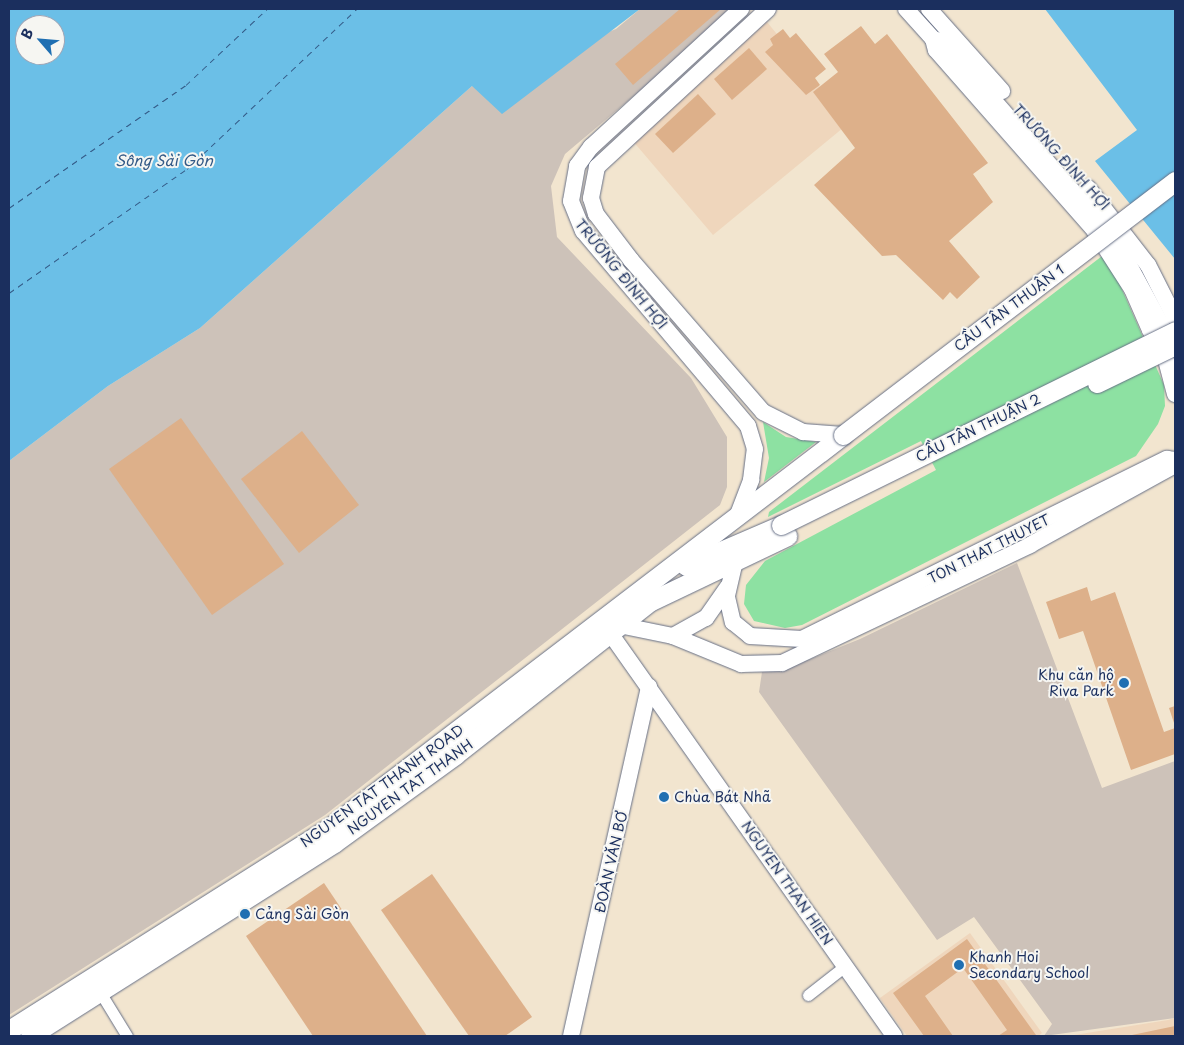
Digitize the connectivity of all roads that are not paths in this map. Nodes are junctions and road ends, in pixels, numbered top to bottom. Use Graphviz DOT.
graph roads {
  1 [pos="741,9"];
  2 [pos="768,9"];
  3 [pos="906,9"];
  4 [pos="929,9"];
  5 [pos="1175,181"];
  6 [pos="666,300"];
  7 [pos="642,303"];
  8 [pos="1175,318"];
  9 [pos="1170,339"];
  10 [pos="1175,394"];
  11 [pos="843,434"];
  12 [pos="1175,460"];
  13 [pos="1175,465"];
  14 [pos="737,517"];
  15 [pos="784,530"];
  16 [pos="735,561"];
  17 [pos="657,578"];
  18 [pos="729,585"];
  19 [pos="615,629"];
  20 [pos="673,636"];
  21 [pos="649,687"];
  22 [pos="845,966"];
  23 [pos="100,992"];
  24 [pos="808,996"];
  25 [pos="9,1030"];
  26 [pos="30,1036"];
  27 [pos="127,1036"];
  28 [pos="570,1036"];
  29 [pos="894,1036"];
  1 -- 7 [label="main road, TRƯƠNG ĐÌNH HỢI"];
  2 -- 6 [label="main road, TRƯƠNG ĐÌNH HỢI"];
  3 -- 9 [label="main road, TRƯƠNG ĐÌNH HỢI"];
  4 -- 8 [label="main road, TRƯƠNG ĐÌNH HỢI"];
  5 -- 11 [label="main road, CẦU TÂN THUẬN 1, bridge"];
  6 -- 7 [label="main road"];
  6 -- 11 [label="main road, TRƯƠNG ĐÌNH HỢI"];
  7 -- 14 [label="main road, TRƯƠNG ĐÌNH HỢI"];
  9 -- 10 [label="main road, TRƯƠNG ĐÌNH HỢI"];
  9 -- 15 [label="main road, CẦU TÂN THUẬN 2, bridge"];
  11 -- 14 [label="main road, CẦU TÂN THUẬN 1"];
  12 -- 18 [label="main road, TON THAT THUYET"];
  13 -- 20 [label="main road"];
  14 -- 17 [label="main road, NGUYEN TAT THANH ROAD"];
  15 -- 16 [label="main road, NGUYEN TAT THANH"];
  15 -- 17 [label="main road"];
  16 -- 18 [label="main road"];
  16 -- 19 [label="main road, NGUYEN TAT THANH"];
  17 -- 25 [label="main road, NGUYEN TAT THANH ROAD"];
  18 -- 20 [label="main road"];
  19 -- 20 [label="main road"];
  19 -- 21 [label="main road, NGUYEN THAN HIEN"];
  19 -- 23 [label="main road, NGUYEN TAT THANH"];
  21 -- 22 [label="main road, NGUYEN THAN HIEN"];
  21 -- 28 [label="main road, ĐOÀN VĂN BƠ"];
  22 -- 24 [label="street"];
  22 -- 29 [label="main road, NGUYEN THAN HIEN"];
  23 -- 26 [label="main road, NGUYEN TAT THANH"];
  23 -- 27 [label="street"];
}
